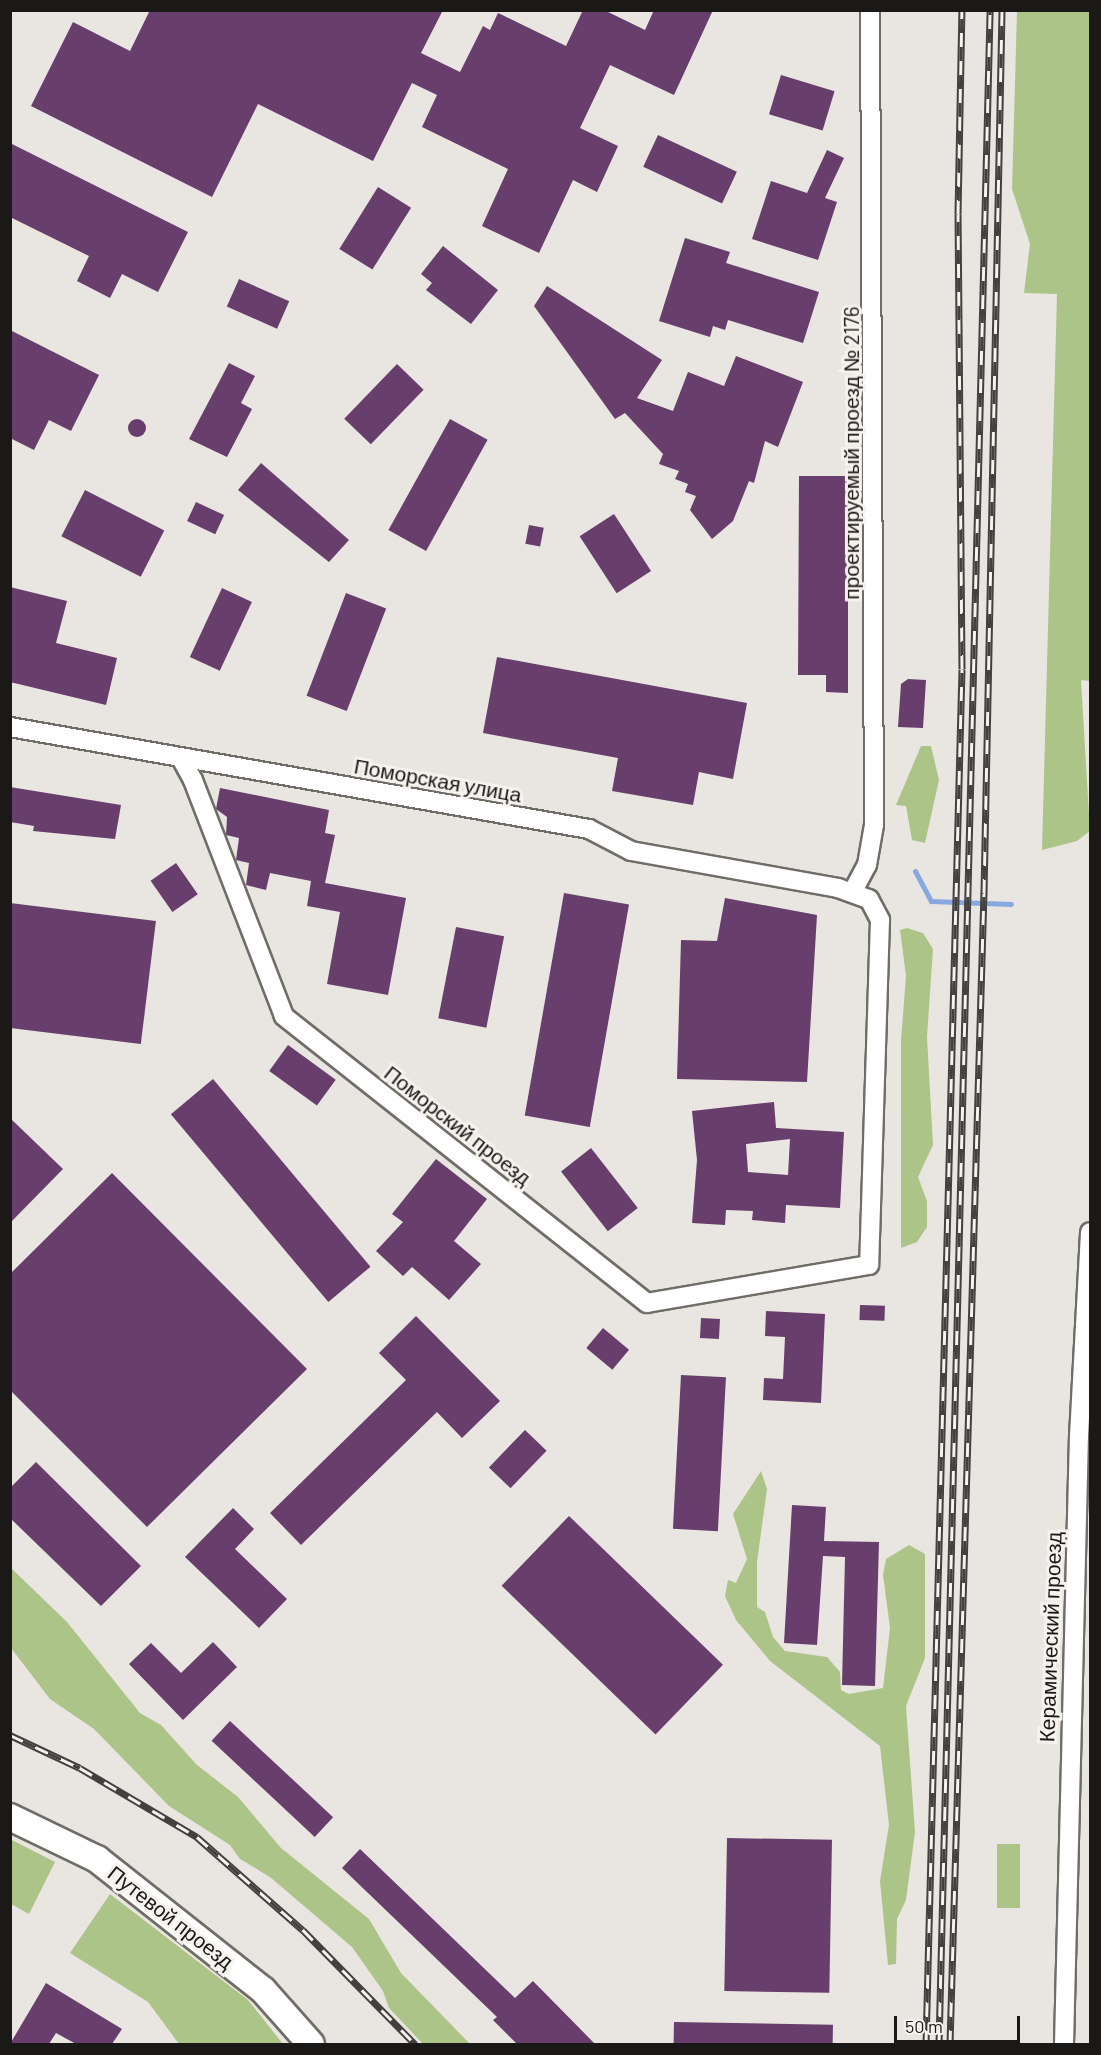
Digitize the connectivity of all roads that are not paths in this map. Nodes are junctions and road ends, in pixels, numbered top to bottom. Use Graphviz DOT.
graph roads {
  1 [pos="870,10"];
  2 [pos="10,727"];
  3 [pos="180,757"];
  4 [pos="853,891"];
  5 [pos="1090,1232"];
  6 [pos="10,1817"];
  7 [pos="311,2044"];
  8 [pos="1064,2044"];
  1 -- 4 [label="street, проектируемый проезд № 2176"];
  2 -- 3 [label="street, Поморская улица"];
  3 -- 4 [label="street, Поморская улица"];
  3 -- 4 [label="street, Поморский проезд"];
  5 -- 8 [label="street, Керамический проезд"];
  6 -- 7 [label="street, Путевой проезд"];
}
